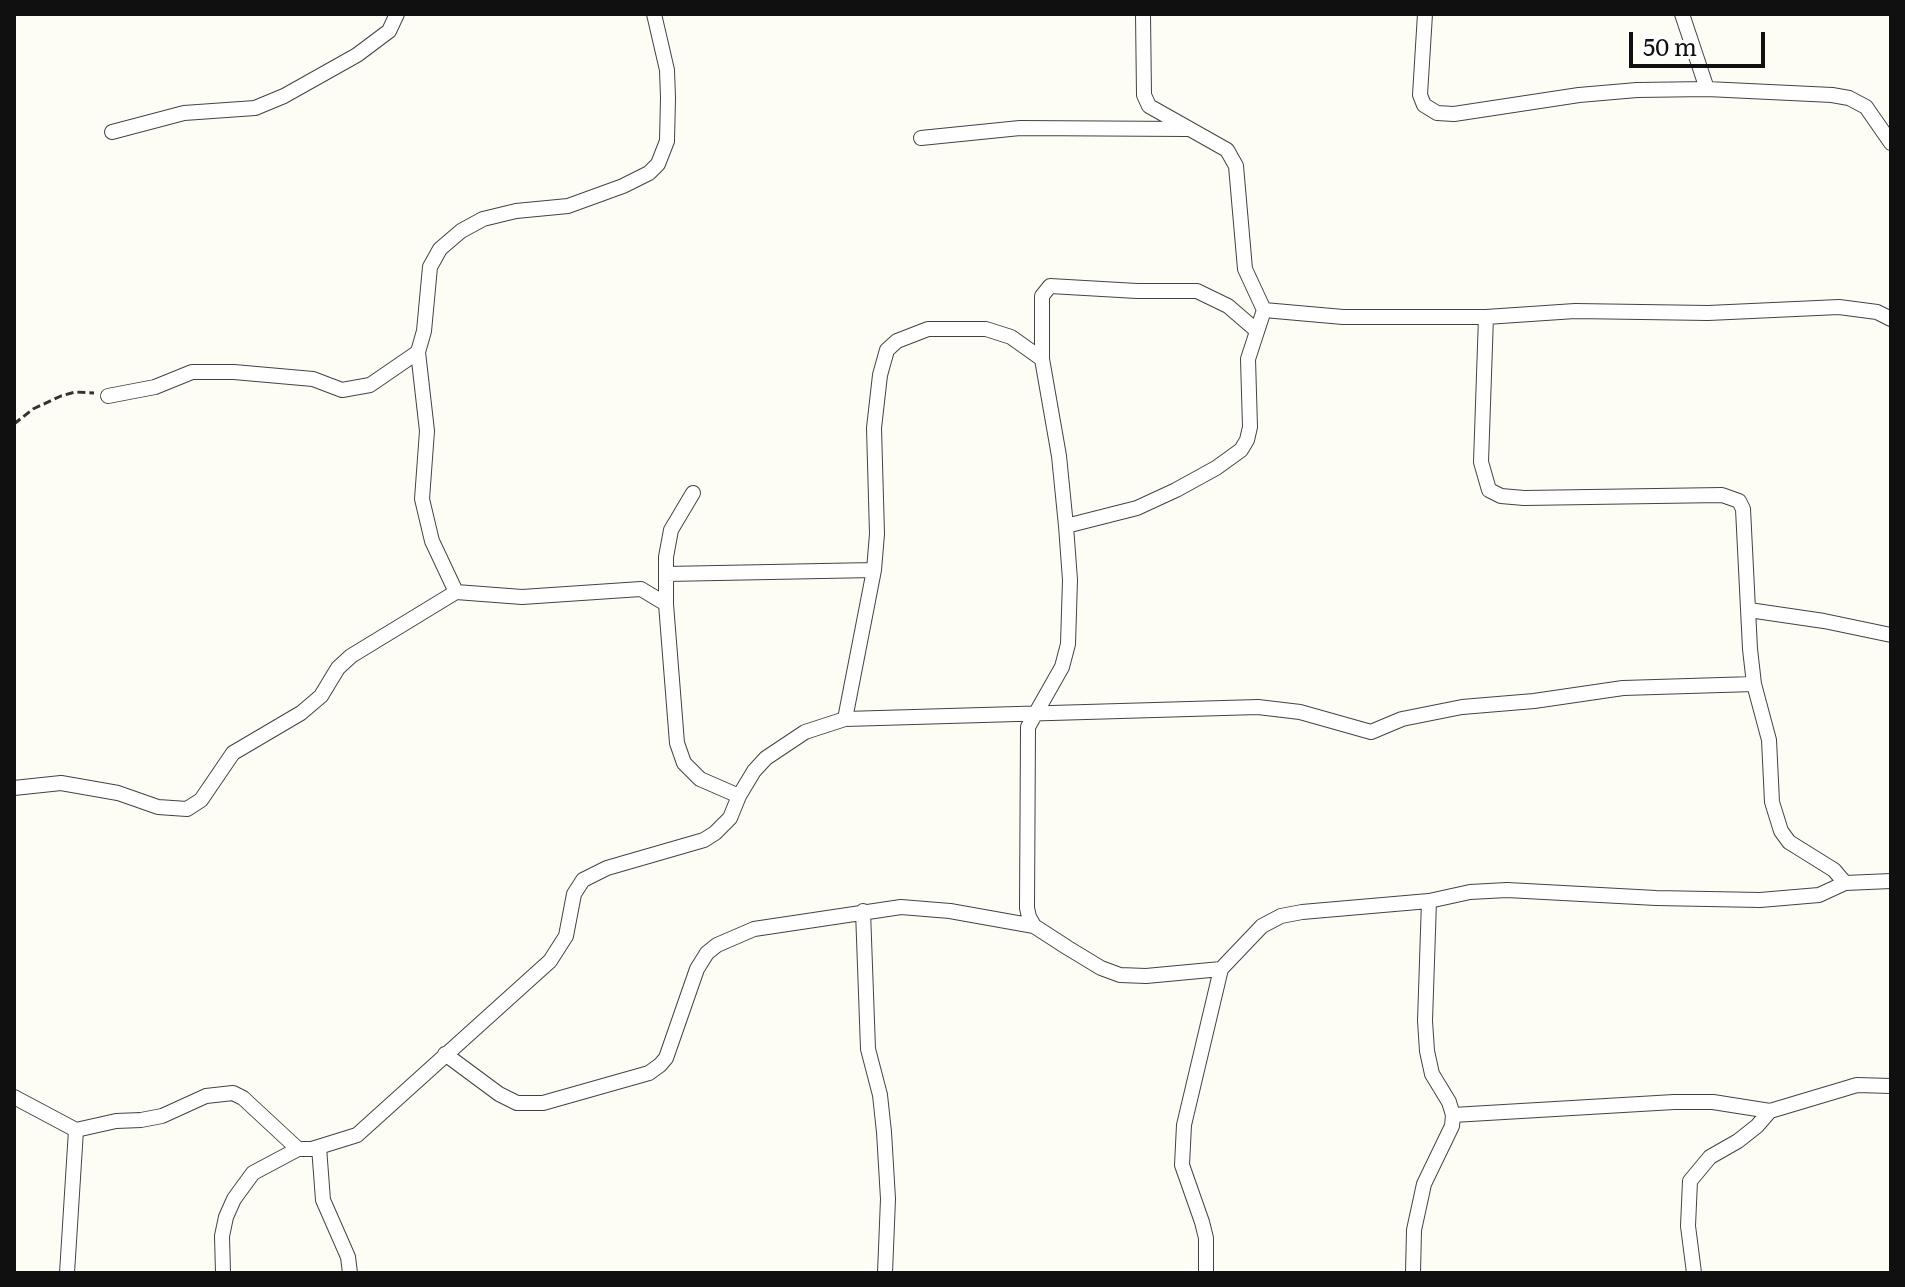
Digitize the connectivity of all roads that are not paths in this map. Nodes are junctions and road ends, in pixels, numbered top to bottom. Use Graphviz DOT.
graph roads {
  1 [pos="397,14"];
  2 [pos="654,14"];
  3 [pos="1143,14"];
  4 [pos="1425,14"];
  5 [pos="1682,14"];
  6 [pos="1707,89"];
  7 [pos="1191,129"];
  8 [pos="112,132"];
  9 [pos="1889,133"];
  10 [pos="921,138"];
  11 [pos="1264,310"];
  12 [pos="1486,317"];
  13 [pos="1891,319"];
  14 [pos="1257,331"];
  15 [pos="418,352"];
  16 [pos="1042,359"];
  17 [pos="108,396"];
  18 [pos="693,493"];
  19 [pos="1066,526"];
  20 [pos="874,570"];
  21 [pos="666,574"];
  22 [pos="456,592"];
  23 [pos="666,604"];
  24 [pos="1749,610"];
  25 [pos="1891,635"];
  26 [pos="1754,684"];
  27 [pos="1033,713"];
  28 [pos="845,719"];
  29 [pos="14,788"];
  30 [pos="739,796"];
  31 [pos="1891,881"];
  32 [pos="1845,883"];
  33 [pos="1429,901"];
  34 [pos="863,911"];
  35 [pos="1034,926"];
  36 [pos="1221,969"];
  37 [pos="445,1054"];
  38 [pos="1891,1086"];
  39 [pos="14,1097"];
  40 [pos="1770,1111"];
  41 [pos="1453,1115"];
  42 [pos="76,1130"];
  43 [pos="319,1147"];
  44 [pos="298,1149"];
  45 [pos="67,1273"];
  46 [pos="223,1273"];
  47 [pos="350,1273"];
  48 [pos="885,1273"];
  49 [pos="1206,1273"];
  50 [pos="1413,1273"];
  51 [pos="1694,1273"];
  1 -- 8 [label="street"];
  2 -- 15 [label="street"];
  3 -- 7 [label="street"];
  4 -- 6 [label="street"];
  5 -- 6 [label="street"];
  6 -- 9 [label="street"];
  7 -- 10 [label="street"];
  7 -- 11 [label="street"];
  11 -- 12 [label="street"];
  11 -- 14 [label="street"];
  12 -- 13 [label="street"];
  12 -- 24 [label="street"];
  14 -- 16 [label="street"];
  14 -- 19 [label="street"];
  15 -- 17 [label="street"];
  15 -- 22 [label="street"];
  16 -- 19 [label="street"];
  16 -- 20 [label="street"];
  18 -- 21 [label="street"];
  19 -- 27 [label="street"];
  20 -- 21 [label="street"];
  20 -- 28 [label="street"];
  21 -- 23 [label="street"];
  22 -- 23 [label="street"];
  22 -- 29 [label="street"];
  23 -- 30 [label="street"];
  24 -- 25 [label="street"];
  24 -- 26 [label="street"];
  26 -- 27 [label="street"];
  26 -- 32 [label="street"];
  27 -- 28 [label="street"];
  27 -- 35 [label="street"];
  28 -- 30 [label="street"];
  30 -- 37 [label="street"];
  31 -- 32 [label="street"];
  32 -- 33 [label="street"];
  33 -- 36 [label="street"];
  33 -- 41 [label="street"];
  34 -- 35 [label="street"];
  34 -- 37 [label="street"];
  34 -- 48 [label="street"];
  35 -- 36 [label="street"];
  36 -- 49 [label="street"];
  37 -- 43 [label="street"];
  38 -- 40 [label="street"];
  39 -- 42 [label="street"];
  40 -- 41 [label="street"];
  40 -- 51 [label="street"];
  41 -- 50 [label="street"];
  42 -- 44 [label="street"];
  42 -- 45 [label="street"];
  43 -- 44 [label="street"];
  43 -- 47 [label="street"];
  44 -- 46 [label="street"];
}
